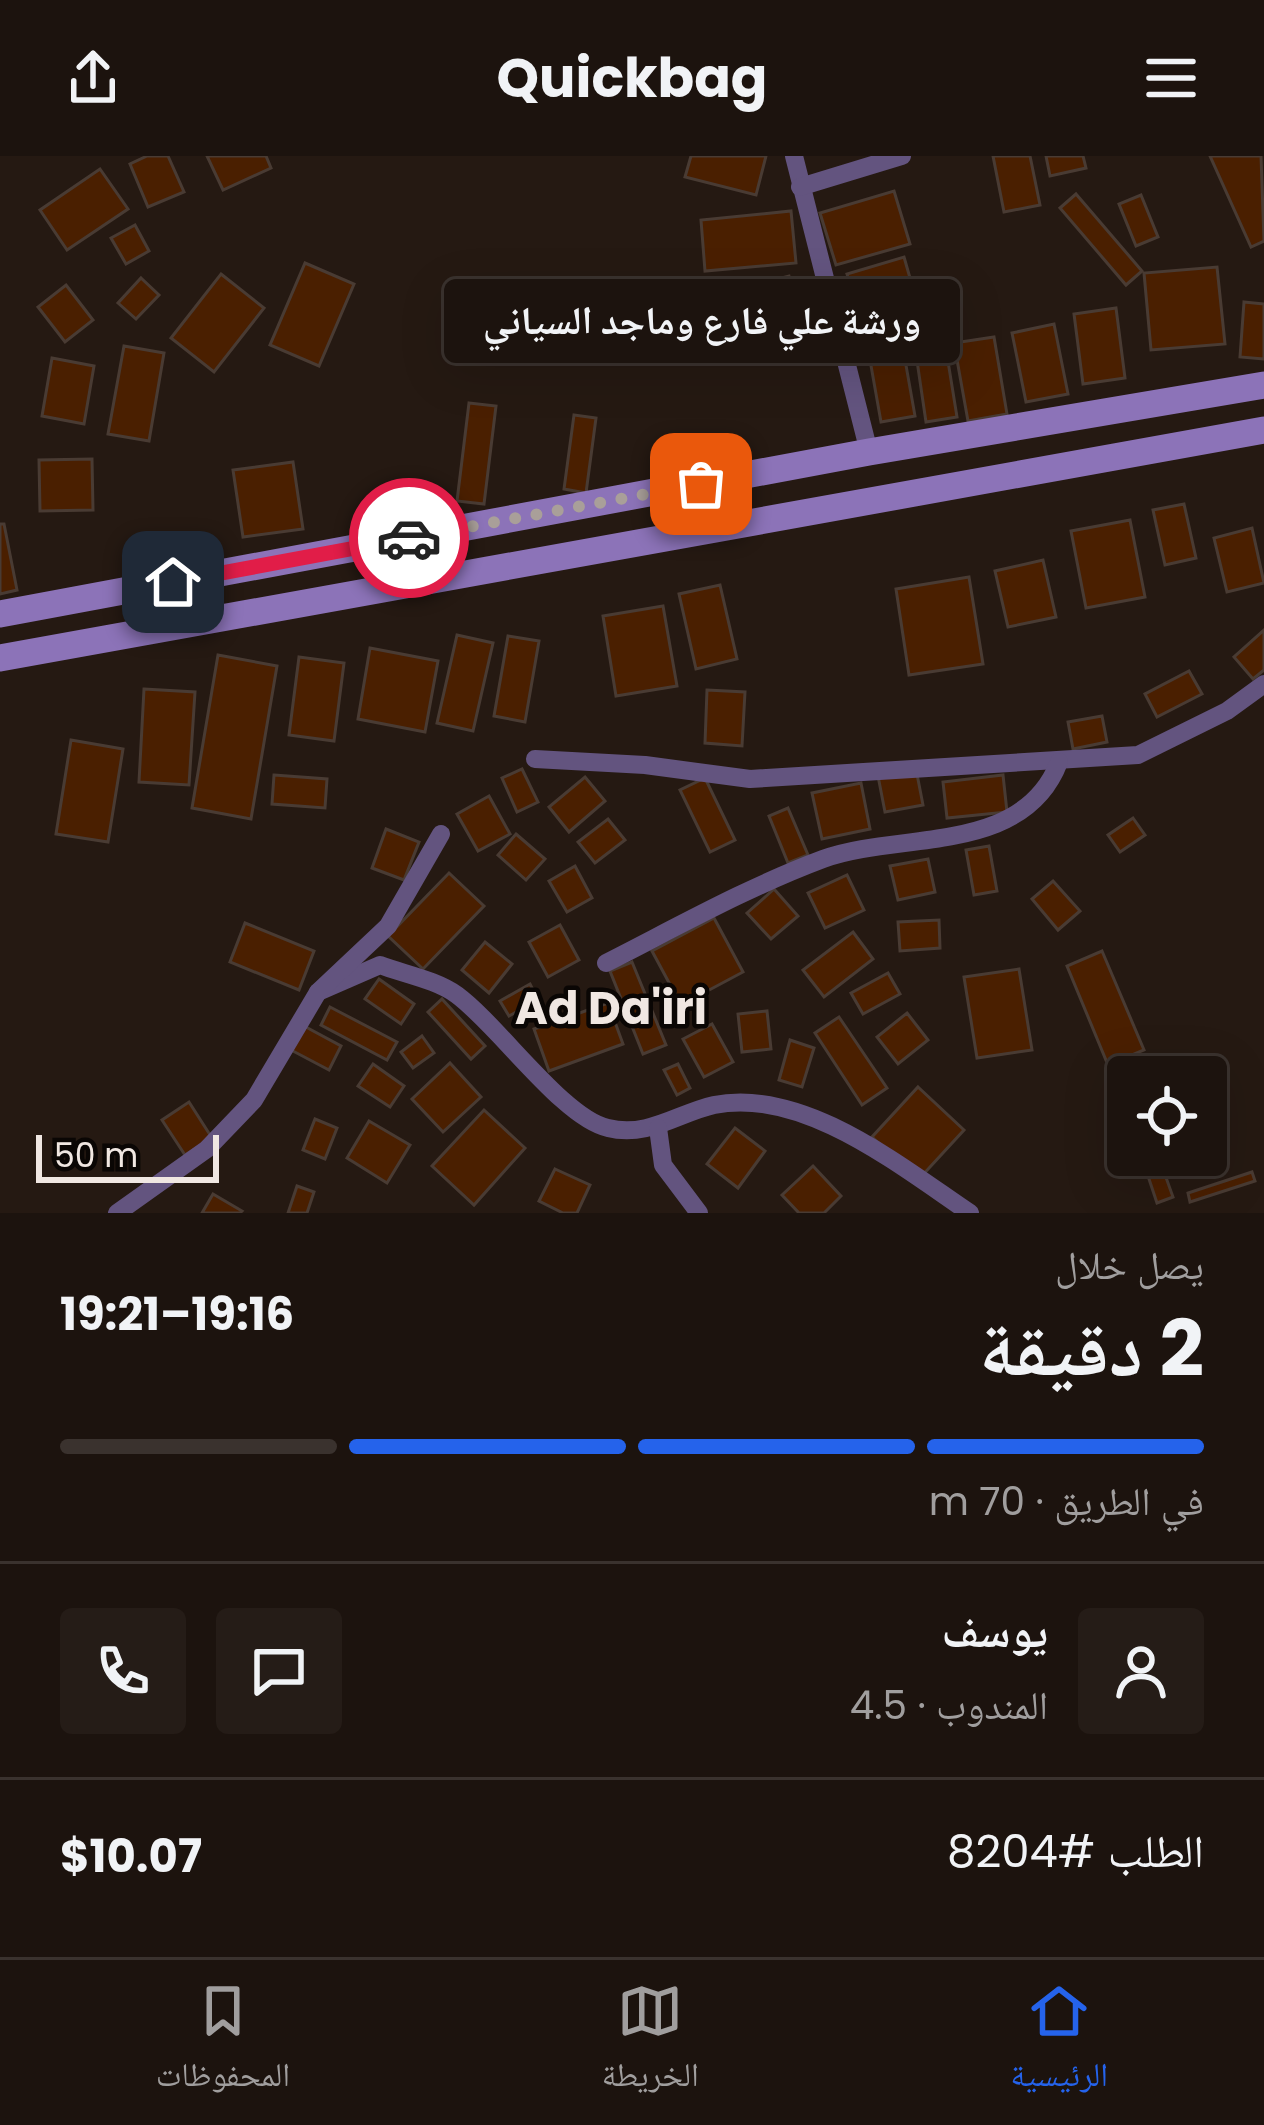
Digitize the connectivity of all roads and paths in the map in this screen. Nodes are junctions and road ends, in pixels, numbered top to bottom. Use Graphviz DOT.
graph roads {
  1 [pos="794,156"];
  2 [pos="902,156"];
  3 [pos="800,187"];
  4 [pos="1264,385"];
  5 [pos="1264,430"];
  6 [pos="869,452"];
  7 [pos="575,507"];
  8 [pos="585,551"];
  9 [pos="0,614"];
  10 [pos="0,658"];
  11 [pos="1264,684"];
  12 [pos="535,759"];
  13 [pos="1059,761"];
  14 [pos="441,834"];
  15 [pos="606,963"];
  16 [pos="318,992"];
  17 [pos="658,1128"];
  18 [pos="116,1213"];
  19 [pos="699,1213"];
  20 [pos="970,1213"];
  1 -- 3 [label="street"];
  2 -- 3 [label="street"];
  3 -- 6 [label="street"];
  4 -- 6 [label="main road"];
  5 -- 8 [label="main road"];
  6 -- 7 [label="main road"];
  7 -- 8 [label="main road"];
  7 -- 9 [label="main road"];
  8 -- 10 [label="main road"];
  11 -- 13 [label="street"];
  12 -- 13 [label="street"];
  13 -- 15 [label="street"];
  14 -- 16 [label="street"];
  16 -- 17 [label="street"];
  16 -- 18 [label="street"];
  17 -- 19 [label="street"];
  17 -- 20 [label="street"];
}
